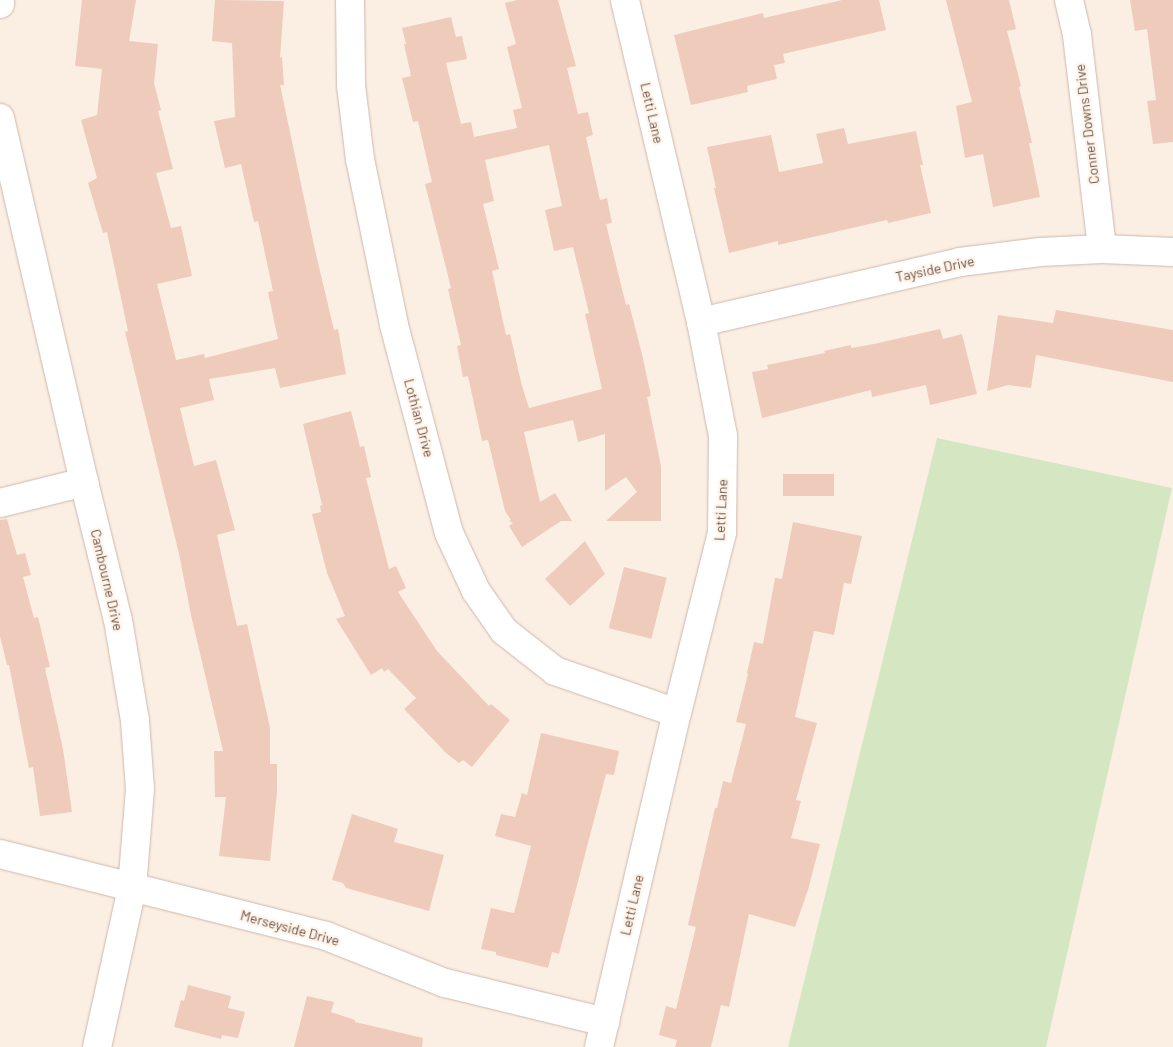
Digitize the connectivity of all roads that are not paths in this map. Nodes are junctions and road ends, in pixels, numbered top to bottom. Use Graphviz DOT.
graph roads {
  1 [pos="0,0"];
  2 [pos="350,0"];
  3 [pos="626,0"];
  4 [pos="1069,0"];
  5 [pos="0,4"];
  6 [pos="0,118"];
  7 [pos="1102,249"];
  8 [pos="1173,252"];
  9 [pos="701,322"];
  10 [pos="84,482"];
  11 [pos="0,503"];
  12 [pos="677,713"];
  13 [pos="0,854"];
  14 [pos="132,888"];
  15 [pos="602,1035"];
  16 [pos="97,1047"];
  1 -- 5 [label="street"];
  2 -- 12 [label="street, Lothian Drive"];
  3 -- 9 [label="street, Letti Lane"];
  4 -- 7 [label="street, Conner Downs Drive"];
  6 -- 10 [label="street, Cambourne Drive"];
  7 -- 8 [label="street, Tayside Drive"];
  7 -- 9 [label="street, Tayside Drive"];
  9 -- 12 [label="street, Letti Lane"];
  10 -- 11 [label="street"];
  10 -- 14 [label="street, Cambourne Drive"];
  12 -- 15 [label="street, Letti Lane"];
  13 -- 14 [label="street, Merseyside Drive"];
  14 -- 15 [label="street, Merseyside Drive"];
  14 -- 16 [label="street, Cambourne Drive"];
}
